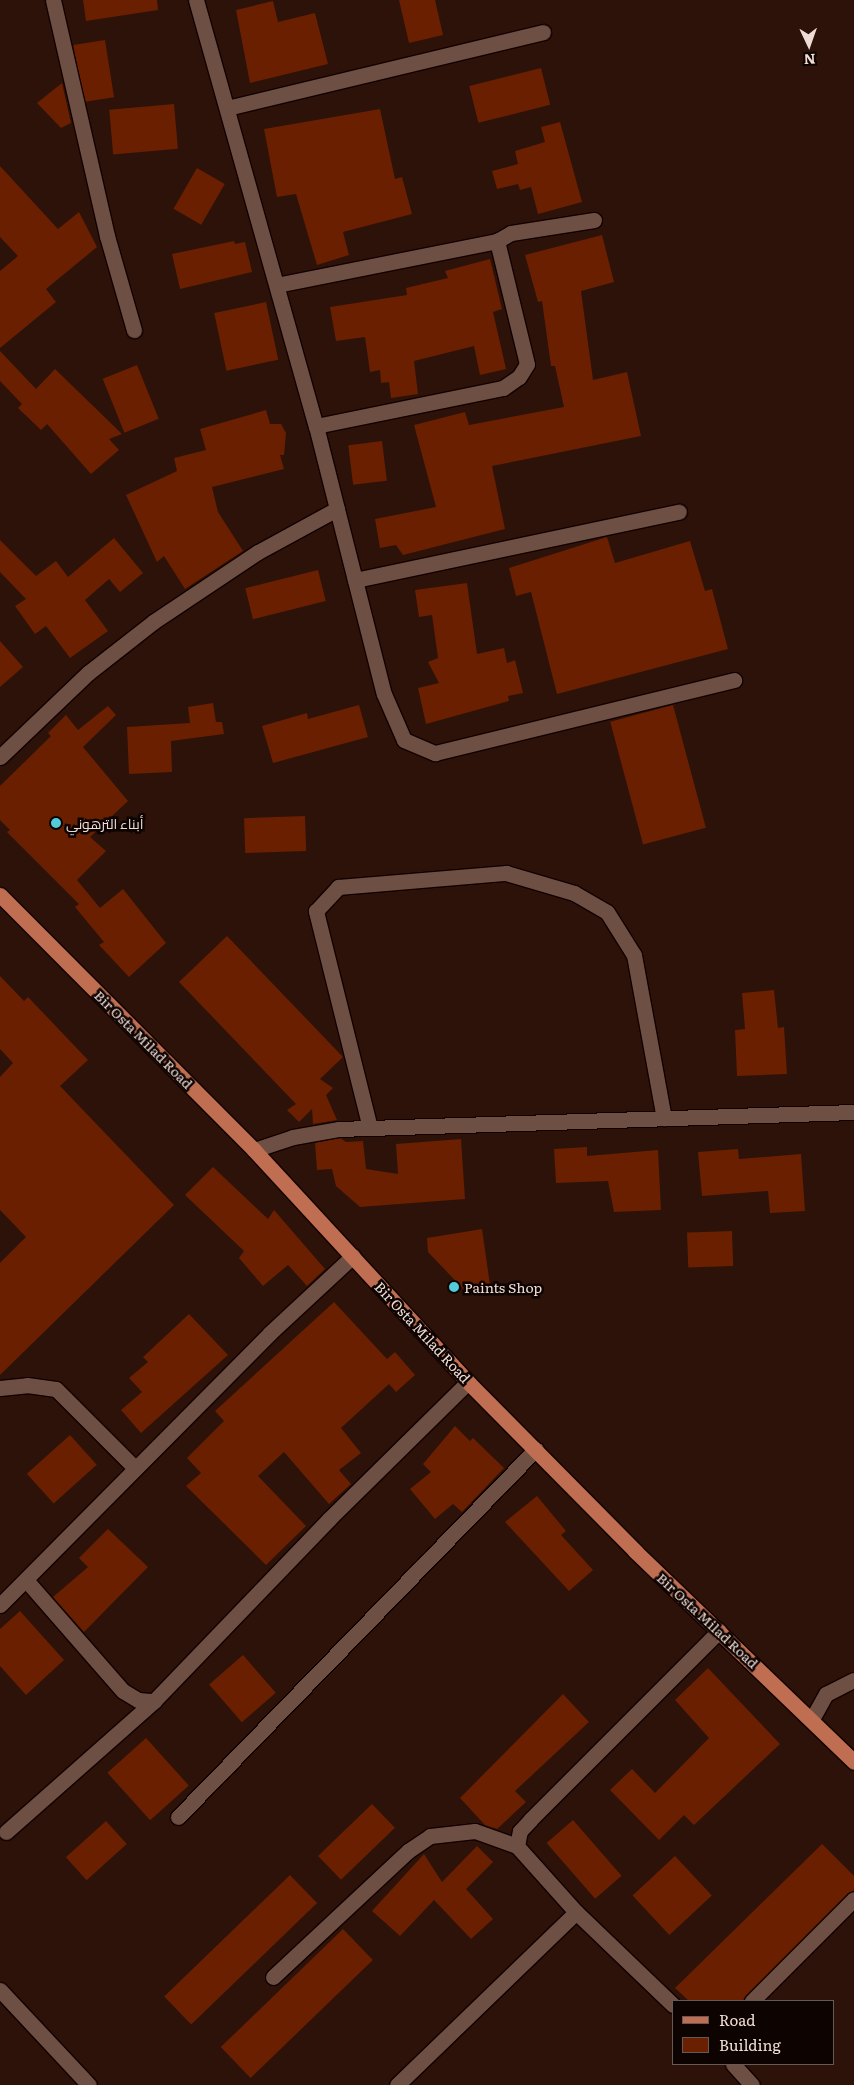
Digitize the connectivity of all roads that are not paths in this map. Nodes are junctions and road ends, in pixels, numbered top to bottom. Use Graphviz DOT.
graph roads {
  1 [pos="53,0"];
  2 [pos="196,0"];
  3 [pos="543,32"];
  4 [pos="227,108"];
  5 [pos="594,220"];
  6 [pos="497,241"];
  7 [pos="276,285"];
  8 [pos="134,330"];
  9 [pos="316,426"];
  10 [pos="337,509"];
  11 [pos="679,512"];
  12 [pos="355,580"];
  13 [pos="734,680"];
  14 [pos="0,757"];
  15 [pos="1,899"];
  16 [pos="854,1112"];
  17 [pos="664,1118"];
  18 [pos="370,1128"];
  19 [pos="254,1150"];
  20 [pos="353,1256"];
  21 [pos="468,1382"];
  22 [pos="0,1388"];
  23 [pos="536,1449"];
  24 [pos="136,1468"];
  25 [pos="26,1580"];
  26 [pos="0,1605"];
  27 [pos="719,1631"];
  28 [pos="854,1680"];
  29 [pos="154,1701"];
  30 [pos="812,1719"];
  31 [pos="854,1762"];
  32 [pos="178,1817"];
  33 [pos="6,1832"];
  34 [pos="517,1846"];
  35 [pos="854,1899"];
  36 [pos="576,1912"];
  37 [pos="272,1977"];
  38 [pos="0,1990"];
  39 [pos="753,2000"];
  40 [pos="672,2004"];
  41 [pos="734,2065"];
  42 [pos="89,2085"];
  43 [pos="398,2085"];
  44 [pos="752,2085"];
  1 -- 8 [label="street"];
  2 -- 4 [label="street"];
  3 -- 4 [label="street"];
  4 -- 7 [label="street"];
  5 -- 6 [label="street"];
  6 -- 7 [label="street"];
  6 -- 9 [label="street"];
  7 -- 9 [label="street"];
  9 -- 10 [label="street"];
  10 -- 12 [label="street"];
  10 -- 14 [label="street"];
  11 -- 12 [label="street"];
  12 -- 13 [label="street"];
  15 -- 19 [label="main road, Bir Osta Milad Road"];
  16 -- 17 [label="street"];
  17 -- 18 [label="street"];
  17 -- 18 [label="street"];
  18 -- 19 [label="street"];
  19 -- 20 [label="main road, Bir Osta Milad Road"];
  20 -- 21 [label="main road, Bir Osta Milad Road"];
  20 -- 24 [label="street"];
  21 -- 23 [label="main road, Bir Osta Milad Road"];
  21 -- 29 [label="street"];
  22 -- 24 [label="street"];
  23 -- 27 [label="main road, Bir Osta Milad Road"];
  23 -- 32 [label="street"];
  24 -- 25 [label="street"];
  25 -- 26 [label="street"];
  25 -- 29 [label="street"];
  27 -- 30 [label="main road, Bir Osta Milad Road"];
  27 -- 34 [label="street"];
  28 -- 30 [label="street"];
  29 -- 33 [label="street"];
  30 -- 31 [label="main road, Bir Osta Milad Road"];
  34 -- 36 [label="street"];
  34 -- 37 [label="street"];
  35 -- 39 [label="street"];
  36 -- 40 [label="street"];
  36 -- 43 [label="street"];
  38 -- 42 [label="street"];
  41 -- 44 [label="street"];
}
